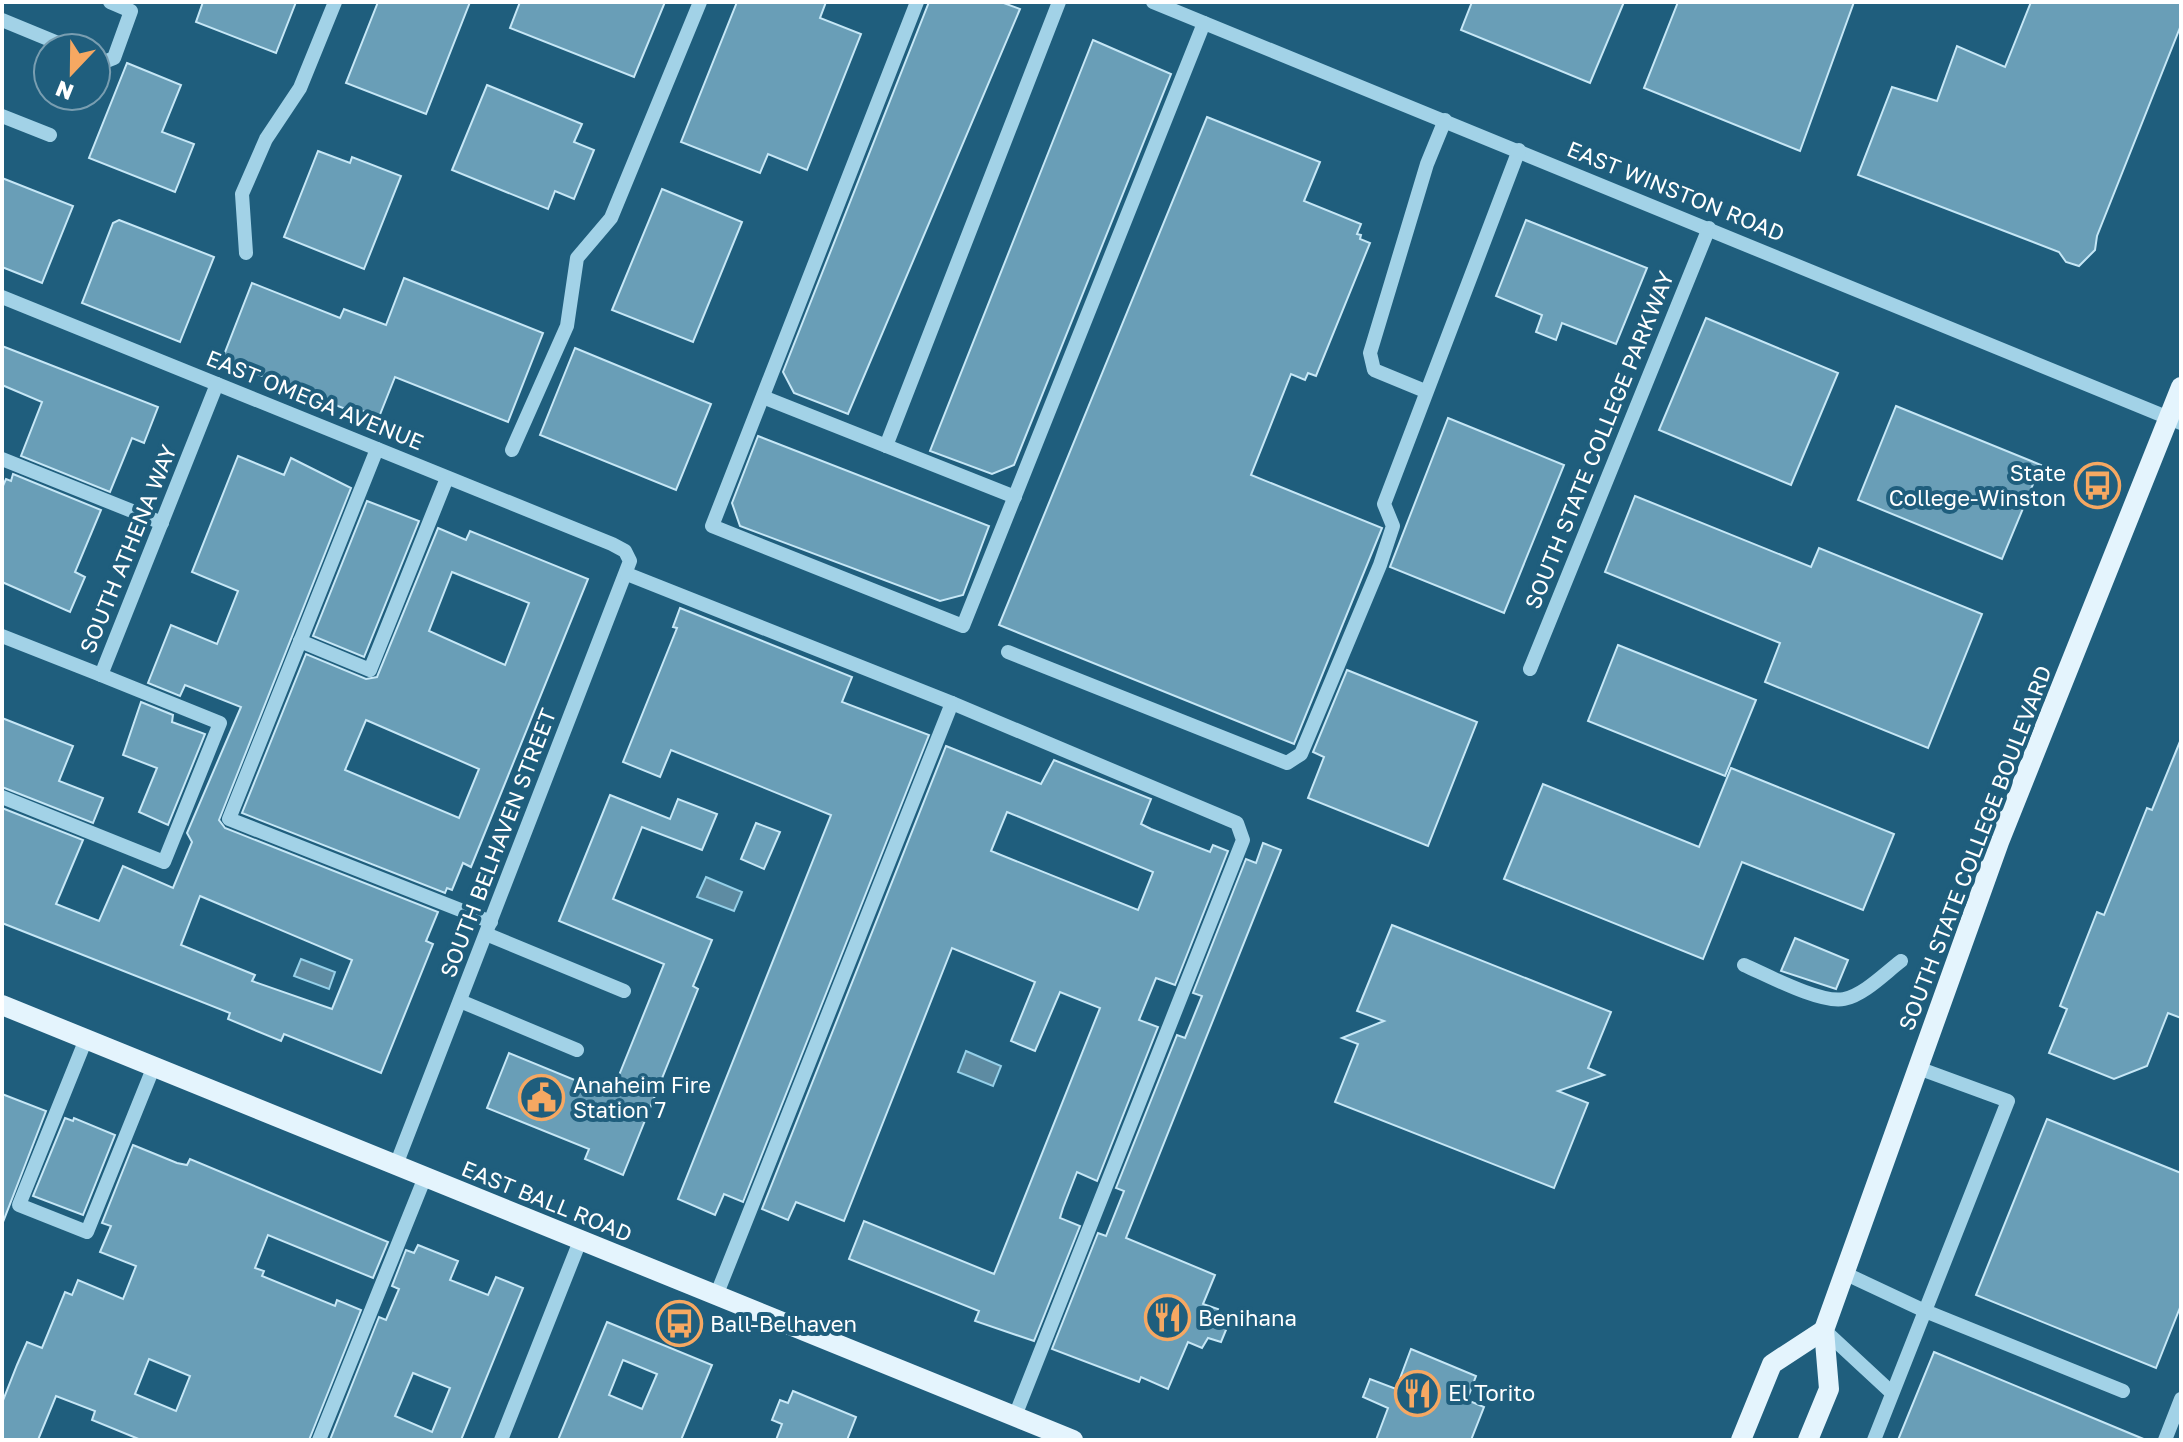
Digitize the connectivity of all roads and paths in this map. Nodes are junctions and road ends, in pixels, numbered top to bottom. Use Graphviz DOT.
graph roads {
  1 [pos="110,2"];
  2 [pos="335,2"];
  3 [pos="700,2"];
  4 [pos="917,2"];
  5 [pos="1059,2"];
  6 [pos="1153,2"];
  7 [pos="2,20"];
  8 [pos="1204,23"];
  9 [pos="32,32"];
  10 [pos="112,59"];
  11 [pos="2,116"];
  12 [pos="1445,120"];
  13 [pos="50,135"];
  14 [pos="1519,150"];
  15 [pos="1709,228"];
  16 [pos="246,253"];
  17 [pos="2,297"];
  18 [pos="217,384"];
  19 [pos="2181,387"];
  20 [pos="1425,391"];
  21 [pos="763,397"];
  22 [pos="2175,420"];
  23 [pos="886,446"];
  24 [pos="377,449"];
  25 [pos="512,450"];
  26 [pos="2,459"];
  27 [pos="447,478"];
  28 [pos="1015,497"];
  29 [pos="162,523"];
  30 [pos="627,574"];
  31 [pos="2,636"];
  32 [pos="300,641"];
  33 [pos="1008,652"];
  34 [pos="1530,669"];
  35 [pos="101,675"];
  36 [pos="952,703"];
  37 [pos="2,797"];
  38 [pos="488,928"];
  39 [pos="1901,961"];
  40 [pos="1744,965"];
  41 [pos="624,991"];
  42 [pos="460,1001"];
  43 [pos="2,1005"];
  44 [pos="86,1039"];
  45 [pos="577,1050"];
  46 [pos="154,1066"];
  47 [pos="1918,1068"];
  48 [pos="396,1165"];
  49 [pos="425,1177"];
  50 [pos="580,1241"];
  51 [pos="1846,1274"];
  52 [pos="716,1296"];
  53 [pos="1925,1311"];
  54 [pos="1824,1330"];
  55 [pos="2123,1391"];
  56 [pos="1892,1393"];
  57 [pos="2181,1399"];
  58 [pos="1015,1416"];
  59 [pos="319,1440"];
  60 [pos="501,1440"];
  61 [pos="1073,1440"];
  62 [pos="1741,1440"];
  63 [pos="1808,1440"];
  64 [pos="1874,1440"];
  65 [pos="2165,1440"];
  1 -- 10 [label="street"];
  2 -- 16 [label="street"];
  3 -- 25 [label="street"];
  4 -- 21 [label="street"];
  5 -- 23 [label="street"];
  6 -- 8 [label="street, EAST WINSTON ROAD"];
  7 -- 9 [label="street"];
  8 -- 12 [label="street, EAST WINSTON ROAD"];
  8 -- 28 [label="street"];
  11 -- 13 [label="street"];
  12 -- 14 [label="street, EAST WINSTON ROAD"];
  12 -- 20 [label="street"];
  14 -- 15 [label="street, EAST WINSTON ROAD"];
  14 -- 20 [label="street"];
  15 -- 22 [label="street, EAST WINSTON ROAD"];
  15 -- 34 [label="street, SOUTH STATE COLLEGE PARKWAY"];
  17 -- 18 [label="street, EAST OMEGA AVENUE"];
  18 -- 24 [label="street, EAST OMEGA AVENUE"];
  18 -- 29 [label="street, SOUTH ATHENA WAY"];
  19 -- 22 [label="main road, SOUTH STATE COLLEGE BOULEVARD"];
  20 -- 33 [label="street"];
  21 -- 23 [label="street"];
  21 -- 28 [label="street"];
  22 -- 47 [label="main road, SOUTH STATE COLLEGE BOULEVARD"];
  23 -- 28 [label="street"];
  24 -- 27 [label="street, EAST OMEGA AVENUE"];
  24 -- 32 [label="street"];
  26 -- 29 [label="street"];
  27 -- 30 [label="street, EAST OMEGA AVENUE"];
  27 -- 32 [label="street"];
  29 -- 35 [label="street, SOUTH ATHENA WAY"];
  30 -- 36 [label="street"];
  30 -- 38 [label="street, SOUTH BELHAVEN STREET"];
  31 -- 35 [label="street, SOUTH ATHENA WAY"];
  32 -- 38 [label="street"];
  35 -- 37 [label="street"];
  36 -- 52 [label="street"];
  36 -- 58 [label="street"];
  38 -- 41 [label="street"];
  38 -- 42 [label="street, SOUTH BELHAVEN STREET"];
  39 -- 40 [label="street"];
  42 -- 45 [label="street"];
  42 -- 48 [label="street, SOUTH BELHAVEN STREET"];
  43 -- 44 [label="main road, EAST BALL ROAD"];
  44 -- 46 [label="main road, EAST BALL ROAD"];
  44 -- 46 [label="street"];
  46 -- 48 [label="main road, EAST BALL ROAD"];
  47 -- 51 [label="main road, SOUTH STATE COLLEGE BOULEVARD"];
  47 -- 53 [label="street"];
  48 -- 49 [label="main road, EAST BALL ROAD"];
  49 -- 50 [label="main road, EAST BALL ROAD"];
  49 -- 59 [label="street"];
  50 -- 52 [label="main road, EAST BALL ROAD"];
  50 -- 60 [label="street"];
  51 -- 53 [label="street"];
  51 -- 54 [label="main road, SOUTH STATE COLLEGE BOULEVARD"];
  52 -- 58 [label="main road, EAST BALL ROAD"];
  53 -- 55 [label="street"];
  53 -- 56 [label="street"];
  54 -- 56 [label="street"];
  54 -- 62 [label="main road"];
  54 -- 63 [label="main road, SOUTH STATE COLLEGE BOULEVARD"];
  56 -- 64 [label="street"];
  57 -- 65 [label="street"];
  58 -- 61 [label="main road, EAST BALL ROAD"];
}
